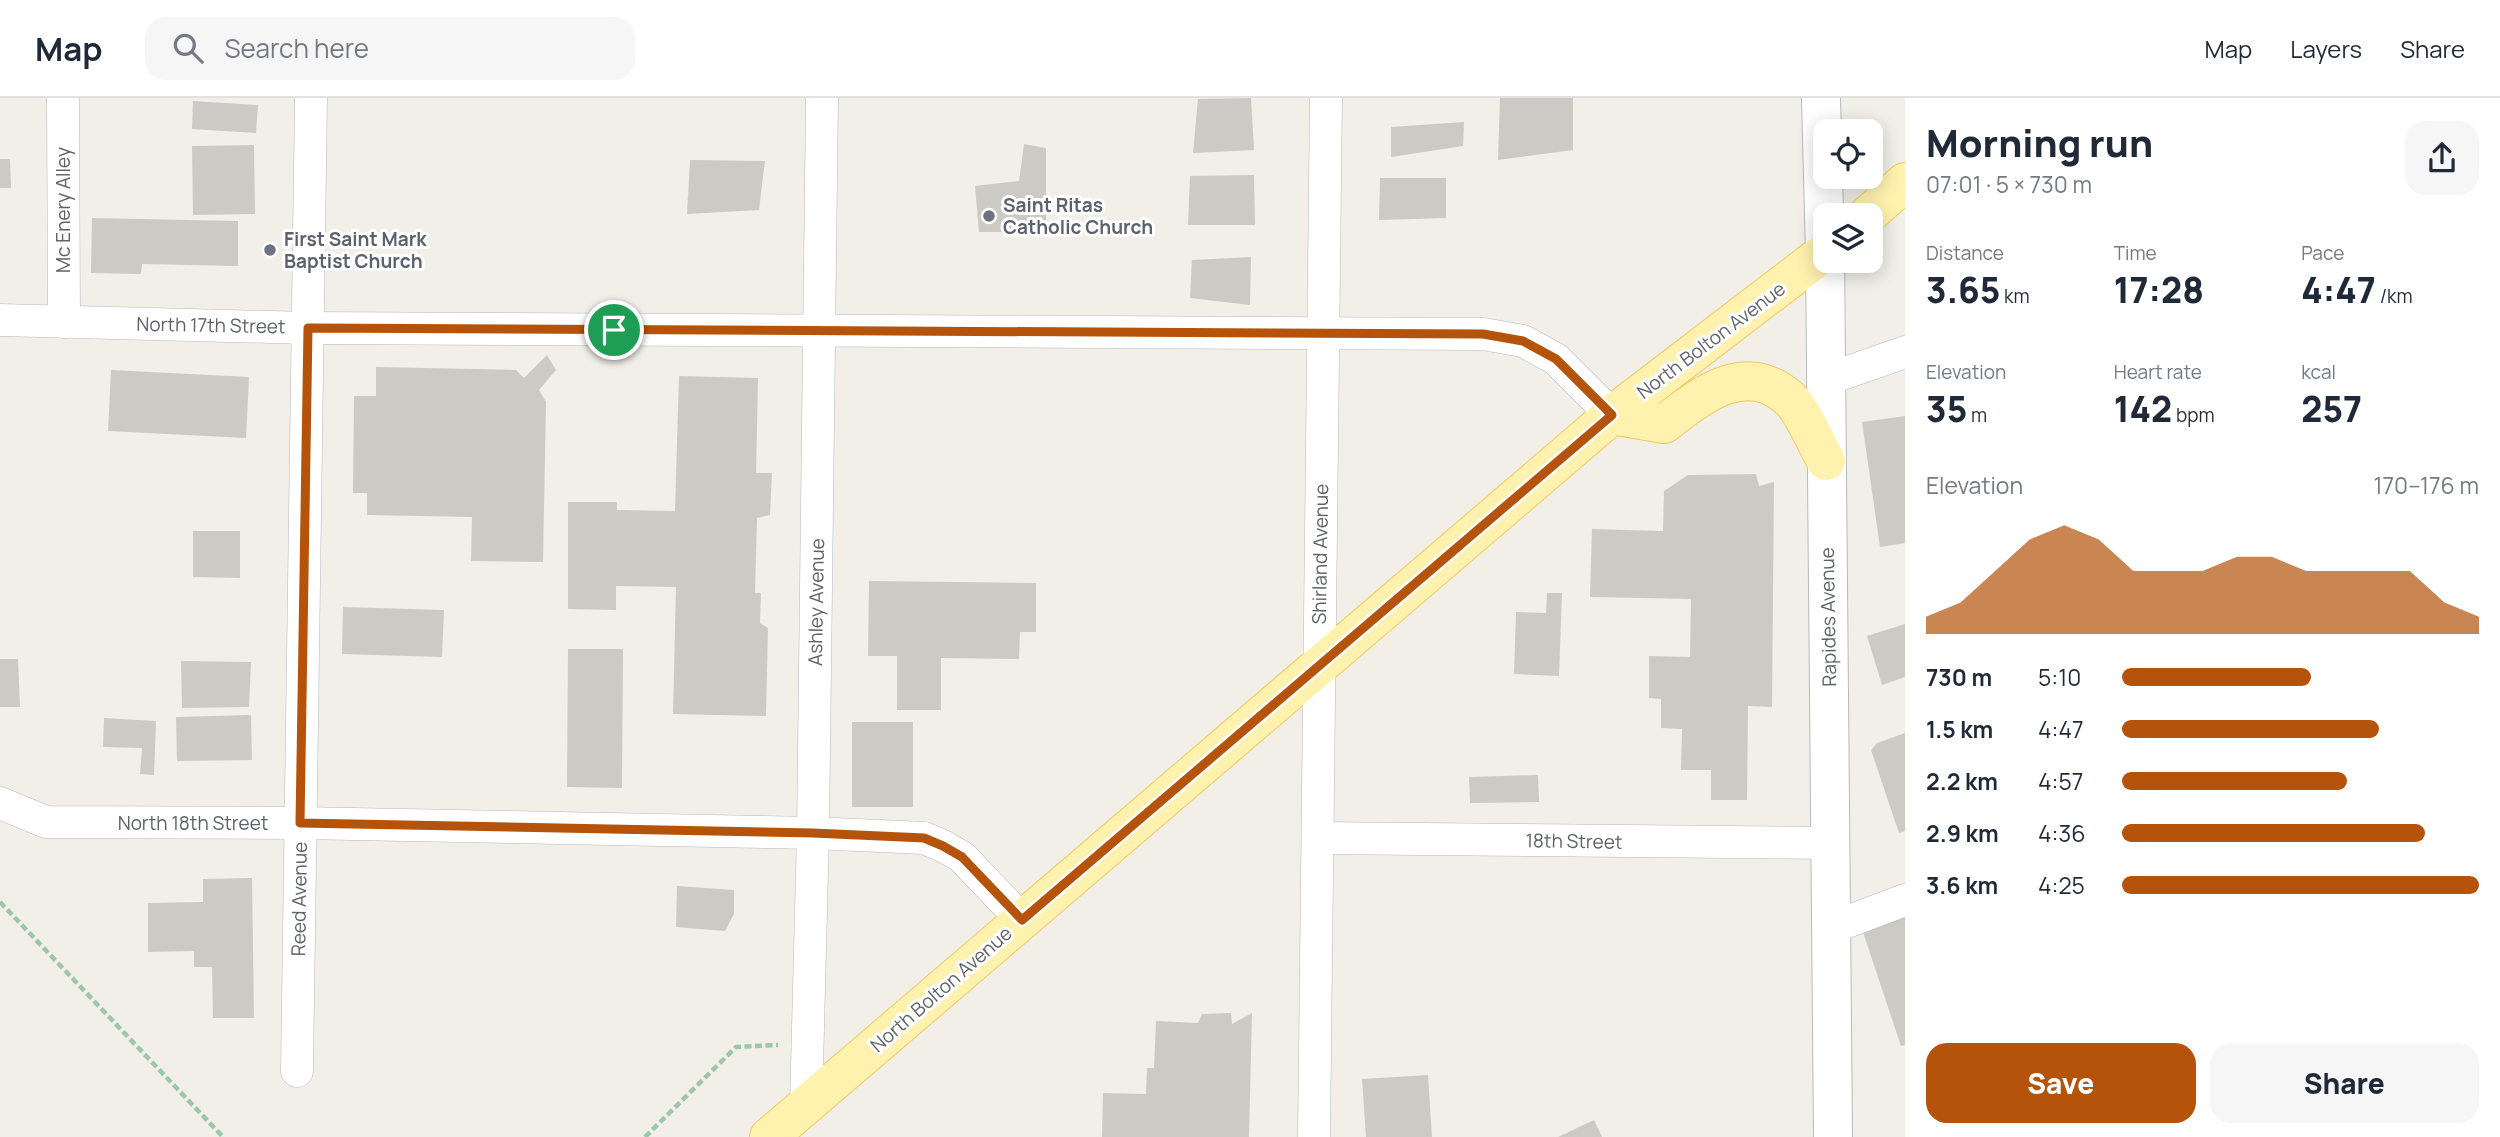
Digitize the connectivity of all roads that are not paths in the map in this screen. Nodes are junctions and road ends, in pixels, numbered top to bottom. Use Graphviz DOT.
graph roads {
  1 [pos="63,98"];
  2 [pos="311,98"];
  3 [pos="822,98"];
  4 [pos="1326,98"];
  5 [pos="1821,98"];
  6 [pos="1905,182"];
  7 [pos="1824,203"];
  8 [pos="1881,203"];
  9 [pos="1813,262"];
  10 [pos="1825,273"];
  11 [pos="0,320"];
  12 [pos="64,322"];
  13 [pos="308,328"];
  14 [pos="819,331"];
  15 [pos="1323,332"];
  16 [pos="1905,352"];
  17 [pos="1825,380"];
  18 [pos="1612,415"];
  19 [pos="1826,461"];
  20 [pos="1318,666"];
  21 [pos="0,803"];
  22 [pos="300,823"];
  23 [pos="813,833"];
  24 [pos="1318,838"];
  25 [pos="1830,843"];
  26 [pos="1905,900"];
  27 [pos="1022,920"];
  28 [pos="1831,929"];
  29 [pos="297,1070"];
  30 [pos="806,1106"];
  31 [pos="769,1137"];
  32 [pos="1314,1137"];
  33 [pos="1833,1137"];
  1 -- 12 [label="street, Mc Enery Alley"];
  2 -- 13 [label="street, Reed Avenue"];
  3 -- 14 [label="street, Ashley Avenue"];
  4 -- 15 [label="street, Shirland Avenue"];
  5 -- 7 [label="main road, Rapides Avenue"];
  6 -- 8 [label="main road"];
  9 -- 18 [label="main road, North Bolton Avenue"];
  10 -- 17 [label="main road, Rapides Avenue"];
  11 -- 12 [label="street, North 17th Street"];
  12 -- 13 [label="street, North 17th Street"];
  13 -- 14 [label="street, North 17th Street"];
  13 -- 22 [label="street, Reed Avenue"];
  14 -- 15 [label="street, North 17th Street"];
  14 -- 23 [label="street, Ashley Avenue"];
  15 -- 18 [label="street, North 17th Street"];
  15 -- 20 [label="street, Shirland Avenue"];
  16 -- 17 [label="street"];
  17 -- 19 [label="main road, Rapides Avenue"];
  18 -- 19 [label="main road"];
  18 -- 20 [label="main road, North Bolton Avenue"];
  19 -- 25 [label="main road, Rapides Avenue"];
  20 -- 24 [label="street, Shirland Avenue"];
  20 -- 27 [label="main road, North Bolton Avenue"];
  21 -- 22 [label="street, North 18th Street"];
  22 -- 23 [label="street, North 18th Street"];
  22 -- 29 [label="street, Reed Avenue"];
  23 -- 27 [label="street, North 18th Street"];
  23 -- 30 [label="street, Ashley Avenue"];
  24 -- 25 [label="street, 18th Street"];
  24 -- 32 [label="street, Shirland Avenue"];
  25 -- 28 [label="main road, Rapides Avenue"];
  26 -- 28 [label="street"];
  27 -- 30 [label="main road, North Bolton Avenue"];
  28 -- 33 [label="main road, Rapides Avenue"];
  30 -- 31 [label="main road, North Bolton Avenue"];
}
